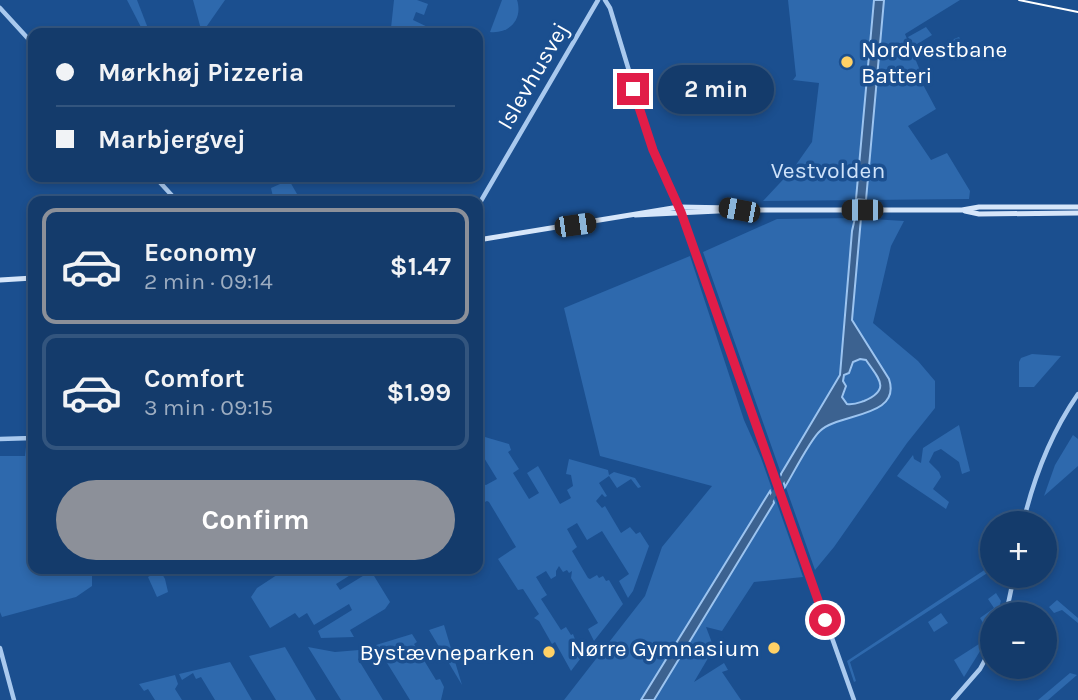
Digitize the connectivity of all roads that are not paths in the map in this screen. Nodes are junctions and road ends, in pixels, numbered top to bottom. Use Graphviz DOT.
graph roads {
  1 [pos="598,0"];
  2 [pos="605,0"];
  3 [pos="0,8"];
  4 [pos="28,39"];
  5 [pos="160,182"];
  6 [pos="172,196"];
  7 [pos="483,197"];
  8 [pos="1078,206"];
  9 [pos="680,210"];
  10 [pos="962,210"];
  11 [pos="1078,213"];
  12 [pos="483,239"];
  13 [pos="28,278"];
  14 [pos="0,280"];
  15 [pos="1078,394"];
  16 [pos="28,438"];
  17 [pos="0,439"];
  18 [pos="1026,511"];
  19 [pos="0,648"];
  20 [pos="980,669"];
  21 [pos="14,700"];
  22 [pos="854,700"];
  23 [pos="953,700"];
  1 -- 7 [label="street, Islevhusvej"];
  2 -- 9 [label="street"];
  3 -- 4 [label="street"];
  5 -- 6 [label="street"];
  8 -- 10 [label="main road"];
  9 -- 10 [label="main road"];
  9 -- 12 [label="main road"];
  9 -- 22 [label="street"];
  10 -- 11 [label="main road"];
  13 -- 14 [label="main road"];
  15 -- 18 [label="street"];
  16 -- 17 [label="street"];
  19 -- 21 [label="street"];
  20 -- 23 [label="street"];
}
